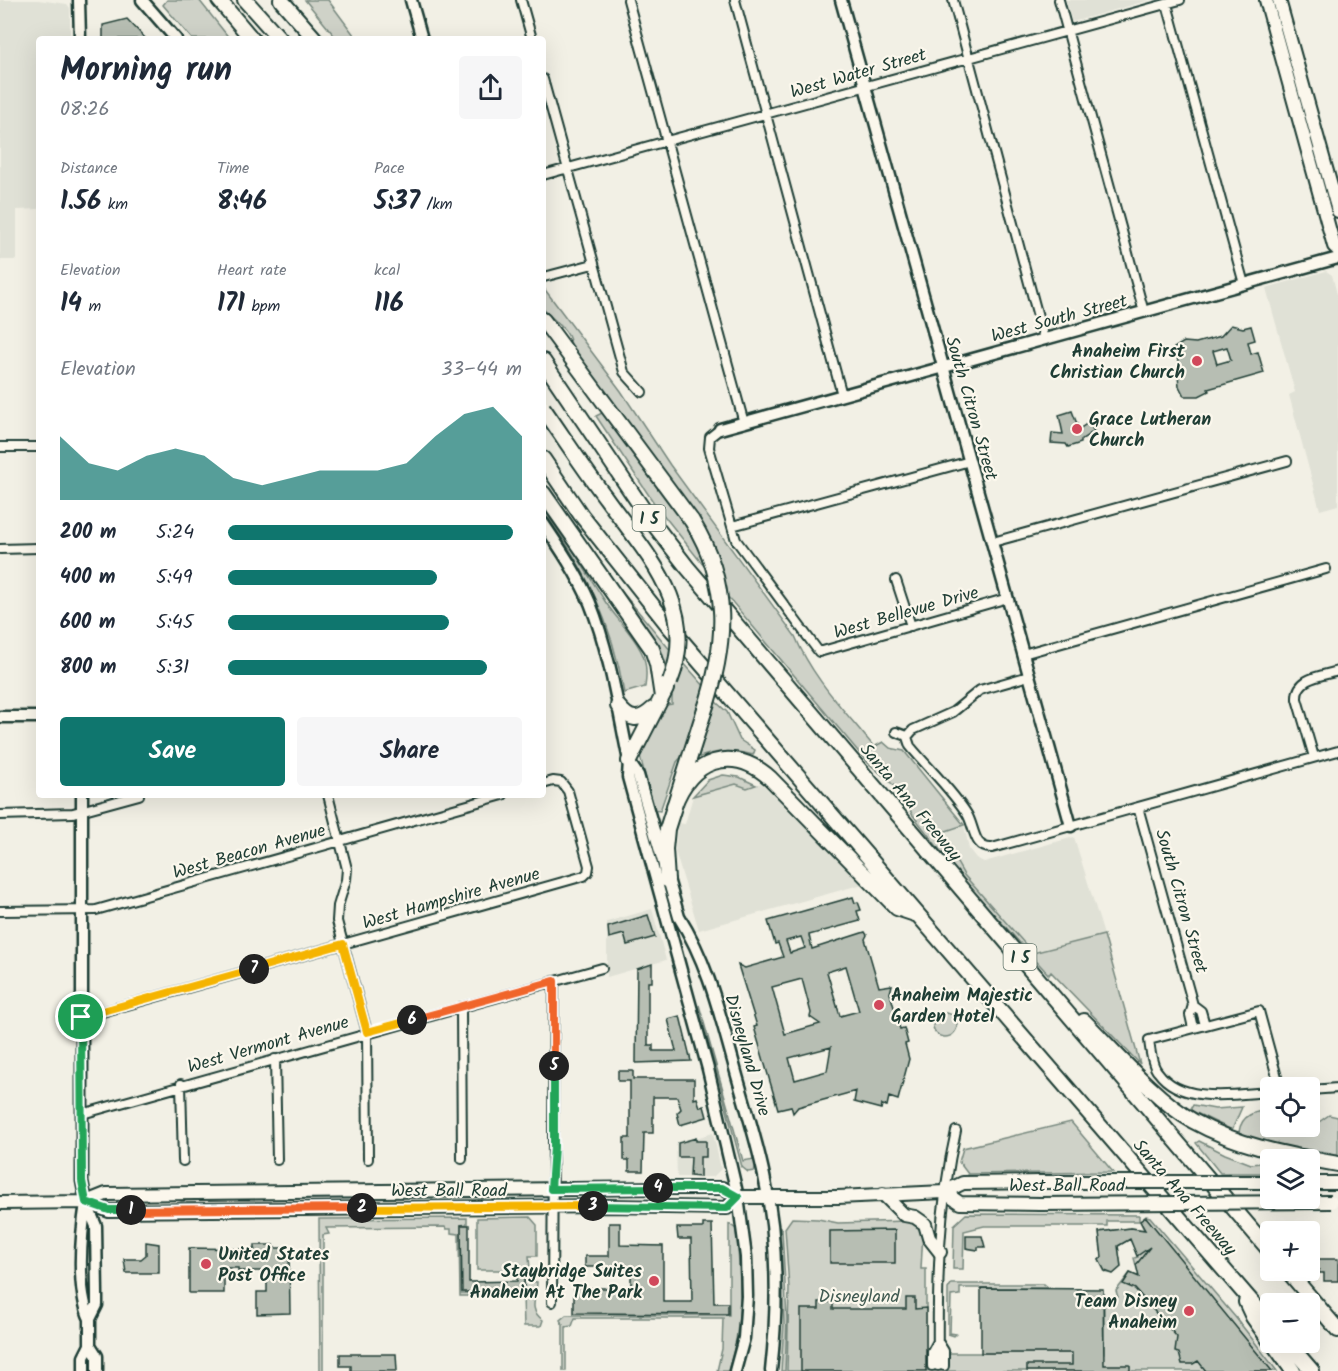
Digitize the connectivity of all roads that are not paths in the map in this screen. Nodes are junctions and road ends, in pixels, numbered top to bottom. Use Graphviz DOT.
graph roads {
  1 [pos="80,0"];
  2 [pos="142,0"];
  3 [pos="219,0"];
  4 [pos="245,0"];
  5 [pos="281,0"];
  6 [pos="411,0"];
  7 [pos="521,0"];
  8 [pos="628,0"];
  9 [pos="735,0"];
  10 [pos="841,0"];
  11 [pos="953,0"];
  12 [pos="1059,0"];
  13 [pos="1180,0"];
  14 [pos="1266,0"];
  15 [pos="1279,0"];
  16 [pos="1167,4"];
  17 [pos="1067,30"];
  18 [pos="80,36"];
  19 [pos="173,36"];
  20 [pos="249,36"];
  21 [pos="277,36"];
  22 [pos="312,36"];
  23 [pos="421,36"];
  24 [pos="531,36"];
  25 [pos="969,57"];
  26 [pos="864,86"];
  27 [pos="546,90"];
  28 [pos="765,114"];
  29 [pos="668,141"];
  30 [pos="568,169"];
  31 [pos="546,174"];
  32 [pos="1338,211"];
  33 [pos="1338,250"];
  34 [pos="1338,258"];
  35 [pos="593,264"];
  36 [pos="546,276"];
  37 [pos="1244,284"];
  38 [pos="1144,312"];
  39 [pos="546,324"];
  40 [pos="1044,339"];
  41 [pos="546,365"];
  42 [pos="944,367"];
  43 [pos="642,392"];
  44 [pos="842,395"];
  45 [pos="546,412"];
  46 [pos="744,423"];
  47 [pos="720,429"];
  48 [pos="0,447"];
  49 [pos="36,447"];
  50 [pos="970,460"];
  51 [pos="1287,461"];
  52 [pos="546,464"];
  53 [pos="546,497"];
  54 [pos="732,526"];
  55 [pos="546,528"];
  56 [pos="993,542"];
  57 [pos="36,548"];
  58 [pos="0,549"];
  59 [pos="1326,569"];
  60 [pos="896,580"];
  61 [pos="1008,598"];
  62 [pos="911,627"];
  63 [pos="1023,654"];
  64 [pos="1338,671"];
  65 [pos="1029,676"];
  66 [pos="659,701"];
  67 [pos="618,706"];
  68 [pos="0,717"];
  69 [pos="36,717"];
  70 [pos="896,732"];
  71 [pos="907,736"];
  72 [pos="1338,751"];
  73 [pos="1314,758"];
  74 [pos="629,761"];
  75 [pos="546,782"];
  76 [pos="82,798"];
  77 [pos="128,798"];
  78 [pos="329,798"];
  79 [pos="492,798"];
  80 [pos="674,806"];
  81 [pos="1138,807"];
  82 [pos="82,811"];
  83 [pos="0,814"];
  84 [pos="1071,826"];
  85 [pos="341,841"];
  86 [pos="667,880"];
  87 [pos="83,910"];
  88 [pos="0,911"];
  89 [pos="920,916"];
  90 [pos="343,944"];
  91 [pos="1019,957"];
  92 [pos="602,968"];
  93 [pos="554,981"];
  94 [pos="1193,1005"];
  95 [pos="461,1007"];
  96 [pos="81,1017"];
  97 [pos="1205,1025"];
  98 [pos="1193,1028"];
  99 [pos="367,1032"];
  100 [pos="275,1059"];
  101 [pos="1277,1077"];
  102 [pos="182,1084"];
  103 [pos="1338,1088"];
  104 [pos="1320,1089"];
  105 [pos="1260,1093"];
  106 [pos="82,1114"];
  107 [pos="956,1131"];
  108 [pos="368,1159"];
  109 [pos="462,1159"];
  110 [pos="277,1160"];
  111 [pos="183,1161"];
  112 [pos="1338,1164"];
  113 [pos="1260,1182"];
  114 [pos="551,1189"];
  115 [pos="944,1192"];
  116 [pos="883,1194"];
  117 [pos="768,1196"];
  118 [pos="738,1197"];
  119 [pos="86,1202"];
  120 [pos="1334,1202"];
  121 [pos="0,1203"];
  122 [pos="551,1207"];
  123 [pos="1260,1239"];
  124 [pos="940,1252"];
  125 [pos="1296,1281"];
  126 [pos="1240,1288"];
  127 [pos="552,1302"];
  128 [pos="1260,1311"];
  129 [pos="1260,1328"];
  130 [pos="1338,1330"];
  131 [pos="938,1342"];
  132 [pos="90,1345"];
  133 [pos="1279,1353"];
  134 [pos="1296,1353"];
  135 [pos="84,1371"];
  136 [pos="97,1371"];
  137 [pos="735,1371"];
  138 [pos="771,1371"];
  139 [pos="1293,1371"];
  140 [pos="1312,1371"];
  1 -- 18 [label="street"];
  2 -- 19 [label="street"];
  3 -- 20 [label="highway"];
  4 -- 21 [label="highway"];
  5 -- 22 [label="highway"];
  6 -- 23 [label="street"];
  7 -- 24 [label="street"];
  8 -- 29 [label="street"];
  9 -- 28 [label="street"];
  10 -- 26 [label="street, South Citron Street"];
  11 -- 25 [label="street"];
  12 -- 17 [label="street"];
  13 -- 16 [label="street, West Water Street"];
  14 -- 33 [label="main road"];
  15 -- 32 [label="main road"];
  16 -- 17 [label="street, West Water Street"];
  16 -- 37 [label="street"];
  17 -- 25 [label="street, West Water Street"];
  17 -- 38 [label="street"];
  25 -- 26 [label="street, West Water Street"];
  25 -- 40 [label="street"];
  26 -- 28 [label="street, West Water Street"];
  26 -- 42 [label="street, South Citron Street"];
  27 -- 30 [label="street"];
  28 -- 29 [label="street, West Water Street"];
  28 -- 44 [label="street"];
  29 -- 30 [label="street, West Water Street"];
  29 -- 46 [label="street"];
  30 -- 31 [label="street, West Water Street"];
  30 -- 35 [label="street"];
  34 -- 37 [label="street, West South Street"];
  35 -- 36 [label="street"];
  35 -- 43 [label="street"];
  37 -- 38 [label="street, West South Street"];
  38 -- 40 [label="street, West South Street"];
  39 -- 80 [label="highway, bridge"];
  40 -- 42 [label="street, West South Street"];
  41 -- 91 [label="highway, Santa Ana Freeway / I 5"];
  42 -- 44 [label="street, West South Street"];
  42 -- 50 [label="street, South Citron Street"];
  44 -- 46 [label="street, West South Street"];
  45 -- 66 [label="highway, bridge"];
  46 -- 47 [label="street, West South Street"];
  47 -- 54 [label="street, West Bellevue Drive"];
  48 -- 49 [label="street"];
  50 -- 54 [label="street"];
  50 -- 56 [label="street, South Citron Street"];
  51 -- 56 [label="street"];
  52 -- 89 [label="highway, Santa Ana Freeway"];
  53 -- 66 [label="highway"];
  54 -- 62 [label="street, West Bellevue Drive"];
  55 -- 67 [label="street, Disneyland Drive"];
  56 -- 61 [label="street, South Citron Street"];
  57 -- 58 [label="street"];
  59 -- 63 [label="street"];
  60 -- 62 [label="street"];
  61 -- 62 [label="street, West Bellevue Drive"];
  61 -- 63 [label="street, South Citron Street"];
  63 -- 65 [label="street, South Citron Street"];
  64 -- 73 [label="street"];
  65 -- 71 [label="street"];
  65 -- 84 [label="street, South Citron Street"];
  66 -- 67 [label="highway"];
  66 -- 74 [label="highway"];
  67 -- 74 [label="street, Disneyland Drive"];
  68 -- 69 [label="street"];
  70 -- 71 [label="street"];
  71 -- 84 [label="street"];
  72 -- 73 [label="street"];
  73 -- 81 [label="street"];
  74 -- 86 [label="street, Disneyland Drive"];
  74 -- 118 [label="street, Disneyland Drive"];
  75 -- 90 [label="street, West Hampshire Avenue"];
  76 -- 82 [label="street"];
  77 -- 82 [label="street"];
  78 -- 85 [label="street"];
  79 -- 85 [label="street, West Beacon Avenue"];
  80 -- 86 [label="highway"];
  80 -- 89 [label="highway"];
  81 -- 84 [label="street"];
  81 -- 94 [label="street, South Citron Street"];
  82 -- 83 [label="street"];
  82 -- 87 [label="street"];
  85 -- 87 [label="street, West Beacon Avenue"];
  85 -- 90 [label="street"];
  86 -- 117 [label="street, Disneyland Drive"];
  87 -- 88 [label="street, West Beacon Avenue"];
  87 -- 96 [label="street"];
  89 -- 126 [label="highway, Santa Ana Freeway"];
  90 -- 96 [label="street, West Hampshire Avenue"];
  90 -- 99 [label="street"];
  91 -- 112 [label="highway"];
  91 -- 123 [label="highway, Santa Ana Freeway / I 5"];
  92 -- 93 [label="street, West Vermont Avenue"];
  93 -- 95 [label="street, West Vermont Avenue"];
  93 -- 114 [label="street"];
  94 -- 97 [label="street, South Citron Street"];
  94 -- 98 [label="street, South Citron Street"];
  95 -- 99 [label="street, West Vermont Avenue"];
  95 -- 109 [label="street"];
  96 -- 106 [label="street"];
  97 -- 98 [label="street"];
  97 -- 101 [label="street"];
  98 -- 105 [label="street"];
  99 -- 100 [label="street, West Vermont Avenue"];
  99 -- 108 [label="street"];
  100 -- 102 [label="street, West Vermont Avenue"];
  100 -- 110 [label="street"];
  102 -- 106 [label="street, West Vermont Avenue"];
  102 -- 111 [label="street"];
  103 -- 104 [label="street"];
  106 -- 119 [label="street"];
  107 -- 115 [label="street"];
  113 -- 115 [label="main road, West Ball Road, bridge"];
  114 -- 118 [label="main road, West Ball Road"];
  114 -- 119 [label="main road, West Ball Road"];
  114 -- 122 [label="street"];
  115 -- 116 [label="main road, West Ball Road"];
  115 -- 120 [label="main road, West Ball Road, bridge"];
  115 -- 124 [label="street"];
  116 -- 117 [label="main road, West Ball Road"];
  116 -- 124 [label="main road"];
  117 -- 118 [label="main road, West Ball Road"];
  117 -- 138 [label="street, Disneyland Drive"];
  118 -- 122 [label="main road, West Ball Road"];
  118 -- 137 [label="street, Disneyland Drive"];
  119 -- 121 [label="main road, West Ball Road"];
  119 -- 122 [label="main road, West Ball Road"];
  119 -- 132 [label="street"];
  122 -- 127 [label="street"];
  124 -- 131 [label="street"];
  125 -- 130 [label="highway"];
  126 -- 128 [label="highway, Santa Ana Freeway"];
  126 -- 129 [label="highway"];
  131 -- 131 [label="street"];
  132 -- 135 [label="street"];
  132 -- 136 [label="street"];
  133 -- 139 [label="highway"];
  134 -- 140 [label="highway"];
}
